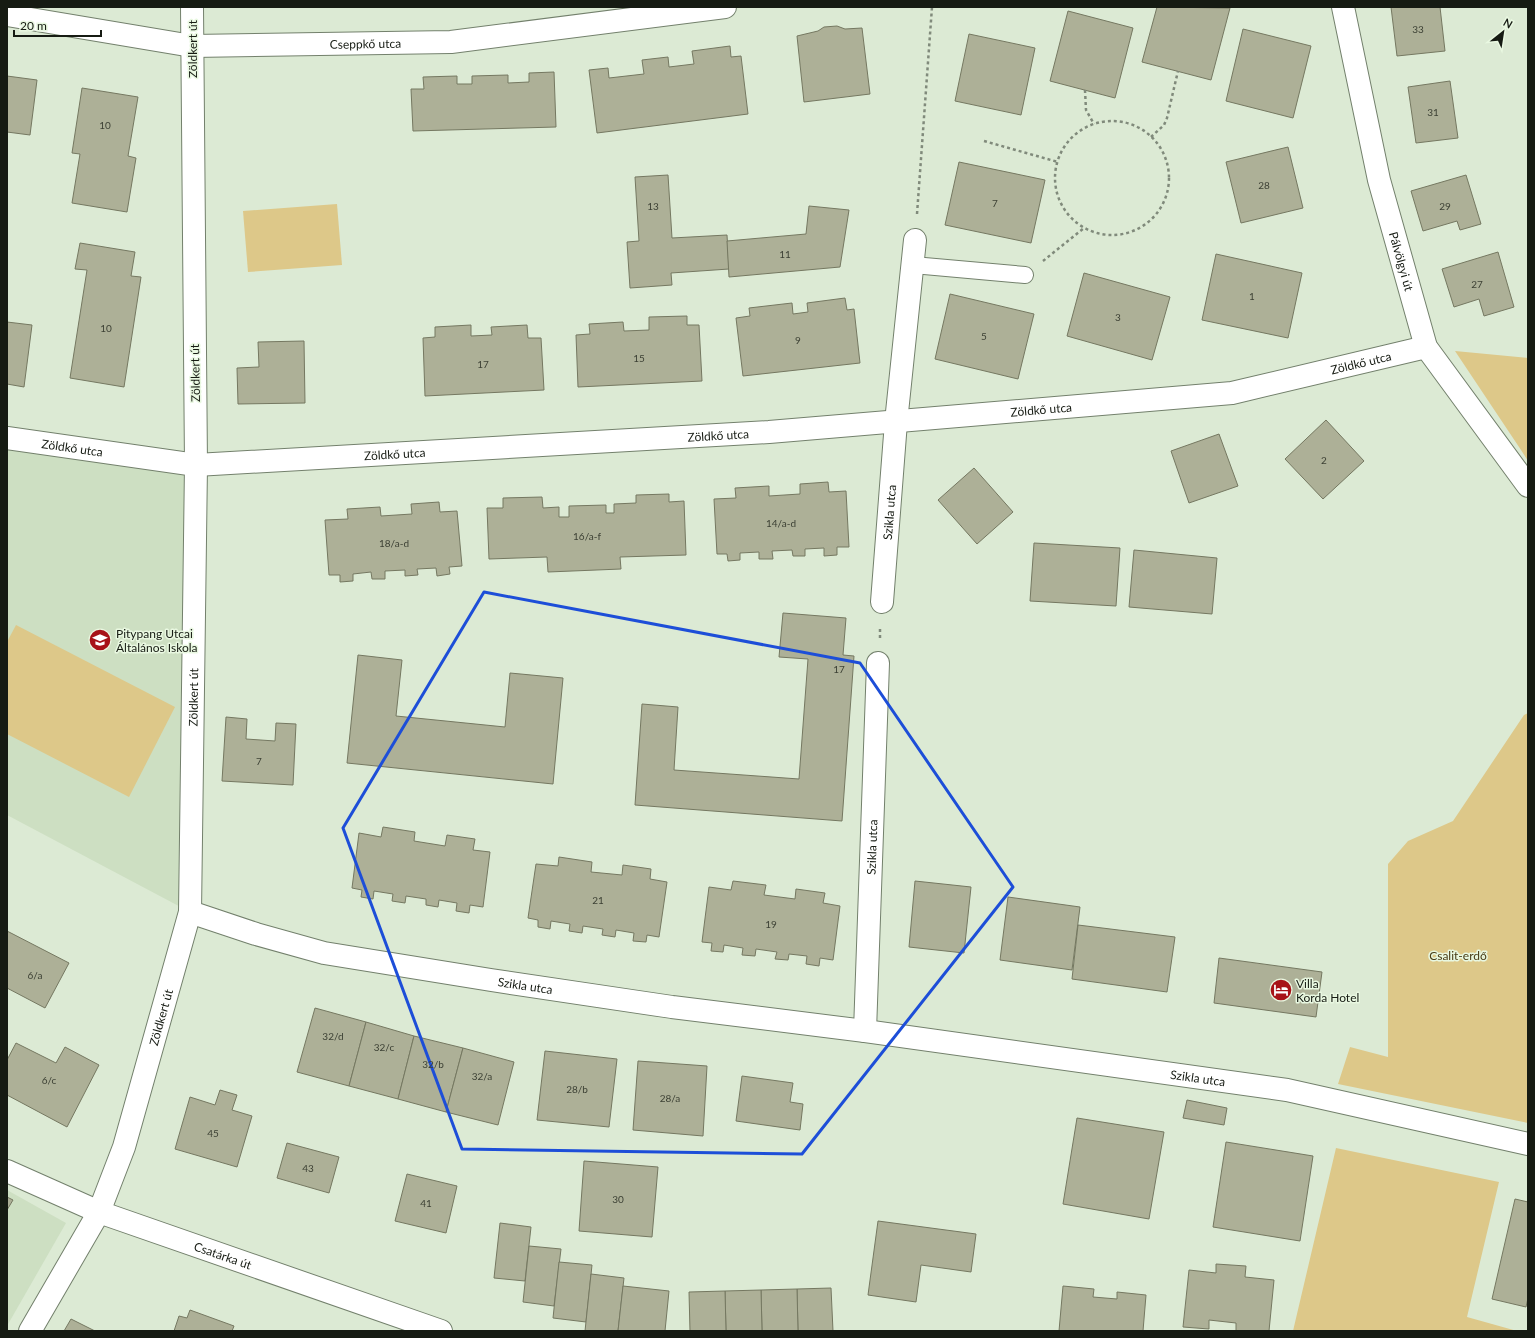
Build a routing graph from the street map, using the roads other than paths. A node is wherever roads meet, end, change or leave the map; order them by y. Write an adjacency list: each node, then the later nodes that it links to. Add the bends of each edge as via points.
1 (192, 7): 5 (street, Zöldkert út)
2 (725, 7): 5 (street, Cseppkő utca, via 451,42)
3 (1343, 7): 9 (street, Pálvölgyi út, via 1379,180)
4 (7, 15): 5 (street, Cseppkő utca)
5 (192, 46): 12 (street, Zöldkert út)
6 (915, 240): 7 (street, Szikla utca)
7 (913, 265): 8 (lane); 10 (street, Szikla utca)
8 (1025, 275)
9 (1426, 347): 10 (street, Zöldkő utca, via 1232,393); 13 (street, Pálvölgyi út)
10 (896, 422): 12 (street, Zöldkő utca, via 769,432); 14 (street, Szikla utca)
11 (7, 438): 12 (street, Zöldkő utca)
12 (196, 465): 16 (street, Zöldkert út)
13 (1528, 486)
14 (882, 602)
15 (878, 663): 17 (street, Szikla utca)
16 (190, 912): 17 (street, Szikla utca, via 324,954 664,1006); 20 (street, Zöldkert út, via 124,1146)
17 (865, 1031): 18 (street, Szikla utca, via 1287,1090)
18 (1528, 1144)
19 (7, 1171): 20 (street, Csatárka út)
20 (99, 1212): 21 (street, Zöldkert út); 22 (street, Csatárka út)
21 (30, 1331)
22 (441, 1331)

